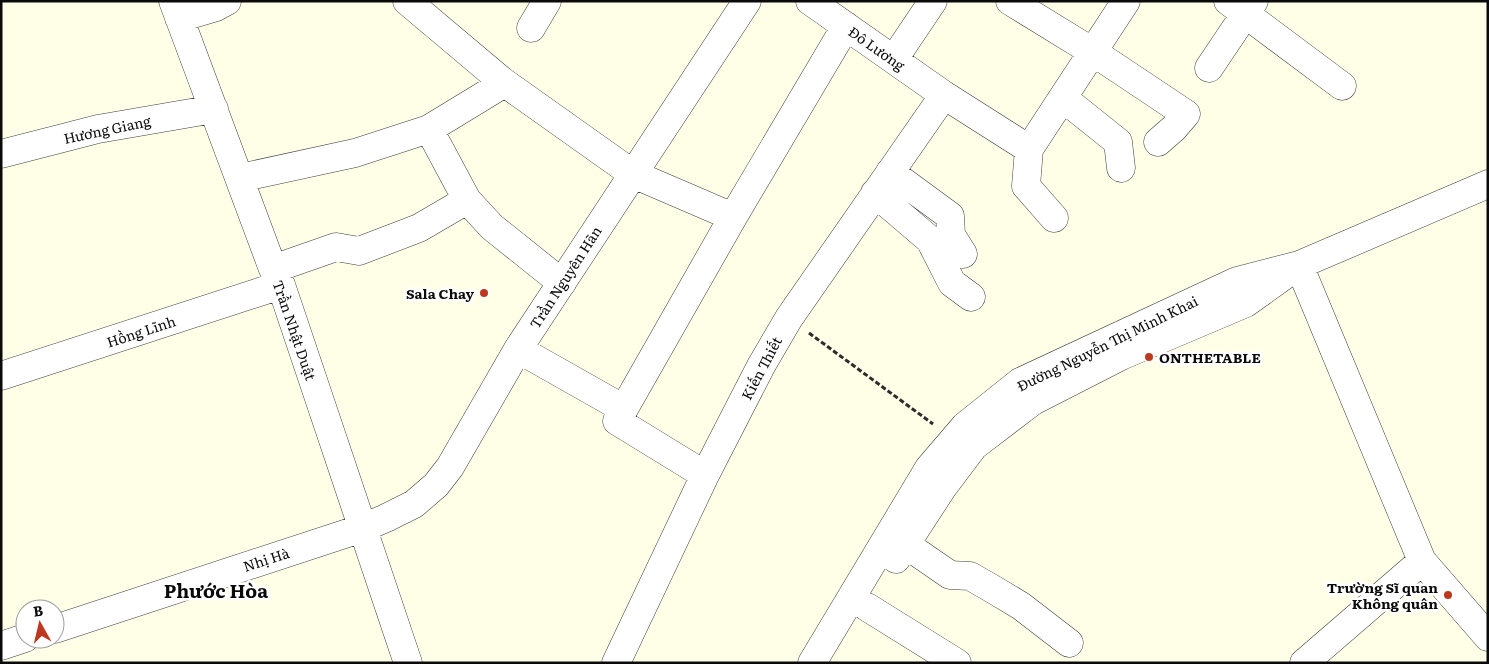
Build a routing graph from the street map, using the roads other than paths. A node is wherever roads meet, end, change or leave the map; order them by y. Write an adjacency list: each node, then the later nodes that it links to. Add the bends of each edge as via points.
1 (227, 1): 10 (street, via 216,7)
2 (407, 1): 16 (street)
3 (547, 1): 12 (street)
4 (747, 1): 26 (street, Trần Nguyên Hãn)
5 (810, 1): 11 (street, Đô Lương)
6 (933, 1): 14 (street)
7 (1010, 1): 13 (street)
8 (1126, 1): 13 (street)
9 (1242, 5): 15 (street); 17 (street)
10 (176, 10): 20 (street, Trần Nhật Duật)
11 (846, 26): 14 (street, Đô Lương); 31 (street)
12 (531, 28)
13 (1093, 52): 19 (street); 22 (street, via 1186,114)
14 (894, 60): 18 (street, Đô Lương)
15 (1209, 68)
16 (502, 81): 21 (street, via 498,87); 26 (street)
17 (1342, 86)
18 (944, 95): 23 (street, Đô Lương); 28 (street, Kiến Thiết)
19 (1063, 98): 23 (street); 25 (street, via 1118,142)
20 (214, 109): 24 (street, Hương Giang, via 98,130); 27 (street, Trần Nhật Duật)
21 (428, 129): 27 (street, via 355,153); 30 (street)
22 (1158, 142)
23 (1029, 149): 32 (street, via 1026,186)
24 (1, 154)
25 (1121, 168)
26 (633, 174): 31 (street); 36 (street, Trần Nguyên Hãn)
27 (240, 178): 35 (street, Trần Nhật Duật)
28 (883, 182): 33 (street, via 950,216 951,235); 37 (street, via 930,240 952,283); 41 (street, Kiến Thiết, via 789,318)
29 (1488, 184): 34 (street, Đường Nguyễn Thị Minh Khai)
30 (467, 200): 35 (street, Hồng Lĩnh, via 419,228 359,251 336,247); 36 (street, via 492,227)
31 (733, 217): 40 (street)
32 (1054, 218)
33 (963, 254)
34 (1299, 265): 43 (street, Đường Nguyễn Thị Minh Khai, via 1246,303 1121,356 1033,401 974,446); 44 (street); 53 (street, Đường Nguyễn Thị Minh Khai, via 1237,281 1020,382 965,426 929,468)
35 (277, 277): 39 (street, Hồng Lĩnh); 42 (street, Trần Nhật Duật)
36 (562, 282): 38 (street, Trần Nguyên Hãn)
37 (971, 297)
38 (518, 349): 40 (street); 42 (street, Trần Nguyên Hãn, via 450,467 436,485 414,504)
39 (1, 376)
40 (624, 409): 41 (street, via 617,421)
41 (705, 475): 52 (street, Kiến Thiết)
42 (363, 528): 46 (street, Nhị Hà); 51 (street, Trần Nhật Duật)
43 (905, 544): 45 (street, Đường Nguyễn Thị Minh Khai); 49 (street, via 950,575 970,576 991,588)
44 (1422, 561): 47 (street); 56 (street)
45 (867, 607): 54 (street, Đường Nguyễn Thị Minh Khai); 55 (street)
46 (65, 626)
47 (1488, 637)
48 (15, 641): 50 (street)
49 (1068, 643)
50 (1, 646)
51 (408, 663)
52 (616, 663)
53 (812, 663)
54 (834, 663)
55 (957, 663)
56 (1304, 663)

